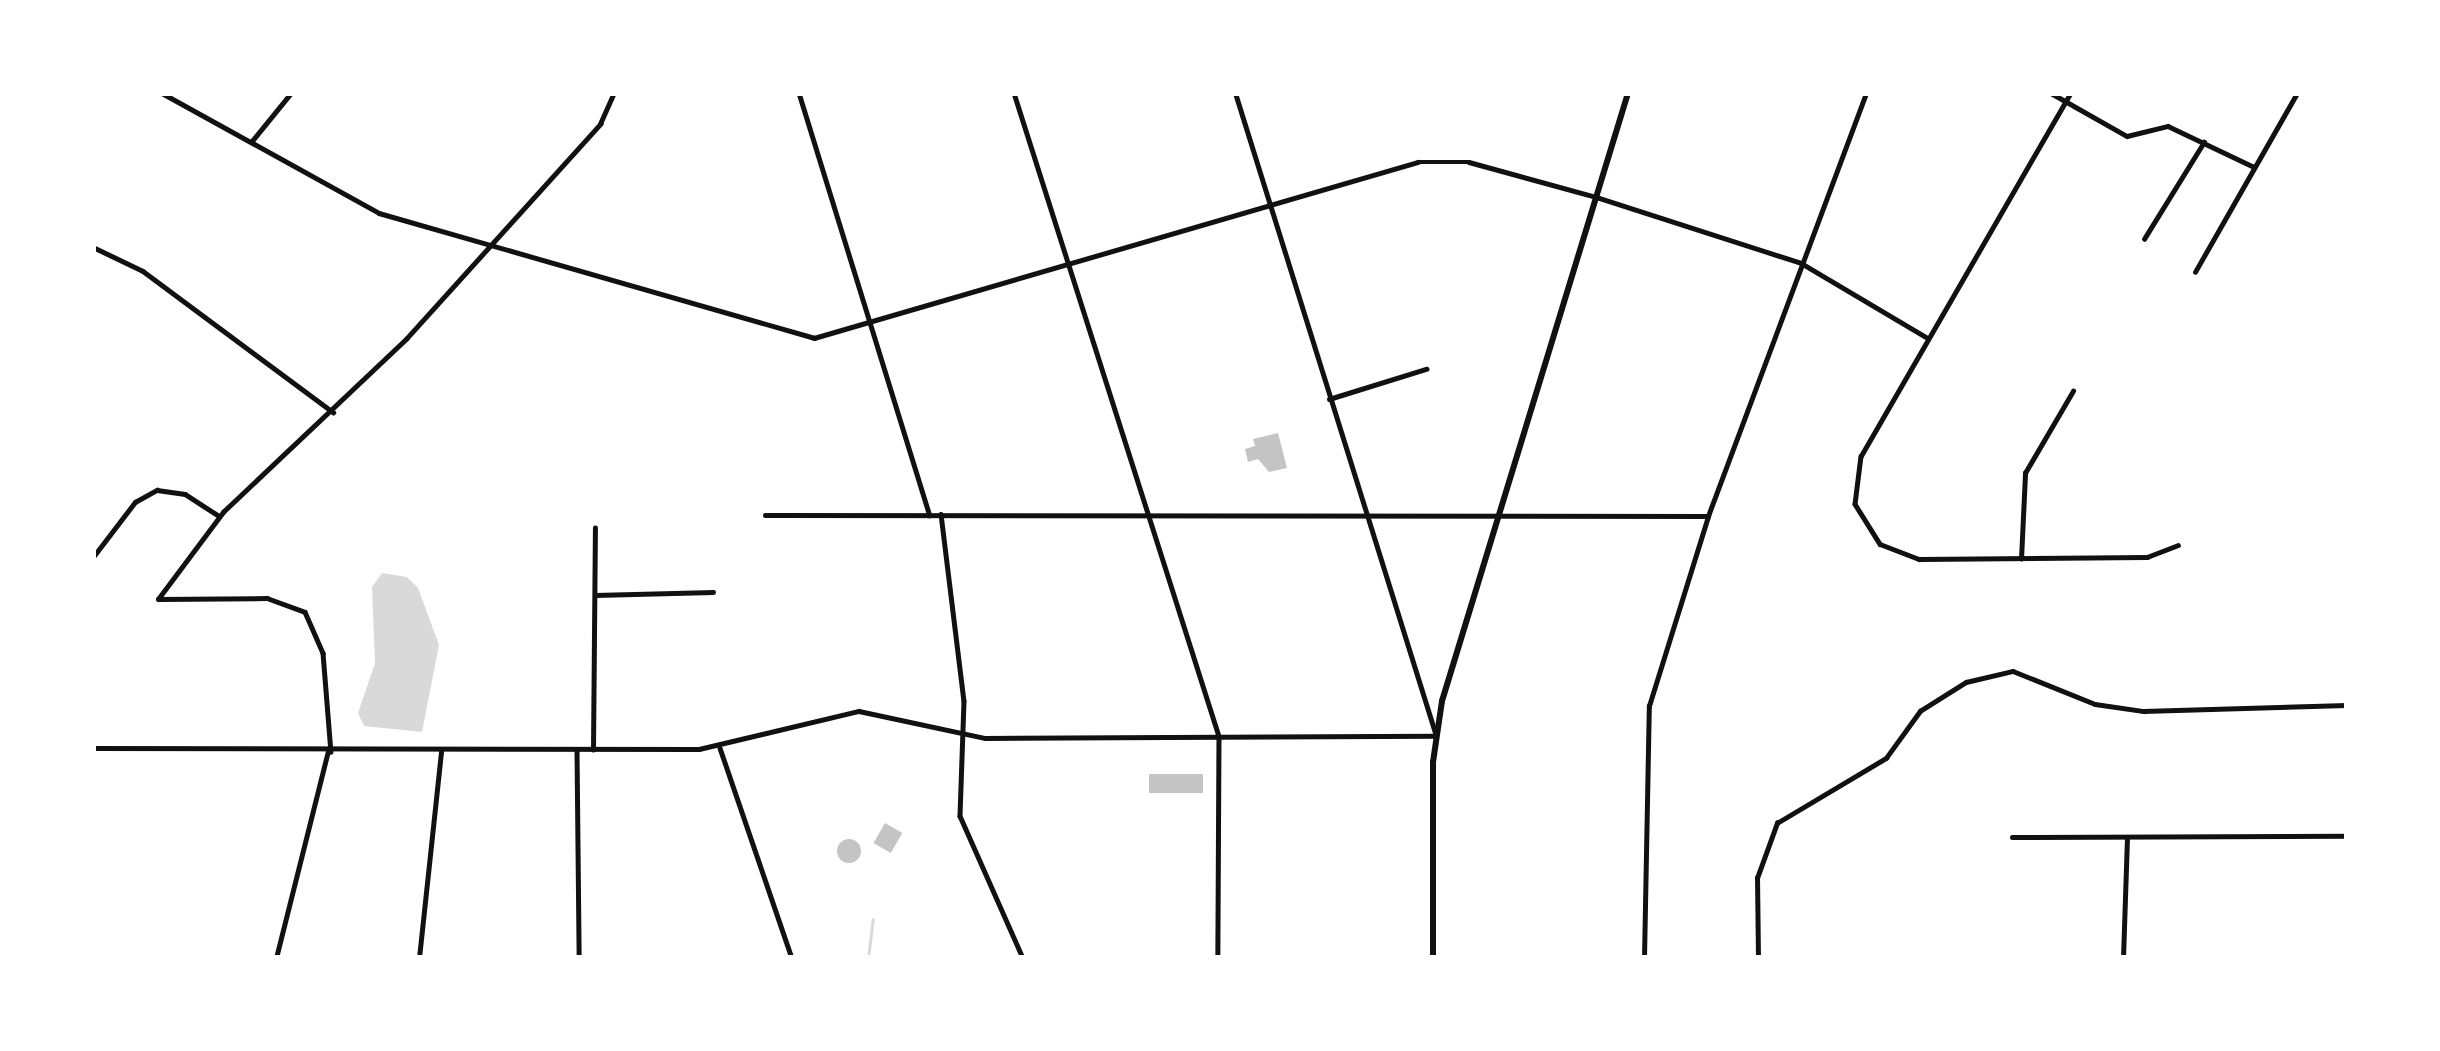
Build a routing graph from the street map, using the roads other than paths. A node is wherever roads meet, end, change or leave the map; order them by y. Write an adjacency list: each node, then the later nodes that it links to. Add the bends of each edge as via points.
1 (161, 93): 12 (street)
2 (291, 93): 12 (street)
3 (614, 93): 18 (street, via 600,124)
4 (1014, 93): 21 (street)
5 (1235, 93): 16 (street)
6 (1628, 93): 15 (main road)
7 (1866, 93): 20 (street)
8 (2051, 93): 11 (street)
9 (2296, 93): 14 (street)
10 (802, 94): 23 (street)
11 (2069, 96): 13 (street, via 2127,136 2168,125); 24 (street)
12 (252, 141): 18 (street, via 354,202)
13 (2204, 141): 14 (street); 17 (street)
14 (2254, 167): 22 (street)
15 (1597, 197): 16 (street, via 1442,159); 20 (street); 30 (main road)
16 (1269, 206): 21 (street); 27 (street)
17 (2144, 239)
18 (489, 246): 23 (street, via 792,335 826,338); 28 (street)
19 (93, 247): 28 (street, via 143,272)
20 (1802, 263): 24 (street); 36 (street)
21 (1067, 266): 23 (street); 33 (street)
22 (2195, 272)
23 (870, 326): 31 (street)
24 (1928, 338): 40 (street, via 1868,442 1854,494 1880,544 1918,559)
25 (1426, 369): 27 (street)
26 (2073, 391): 40 (street, via 2025,472)
27 (1329, 399): 29 (street)
28 (333, 412): 35 (street)
29 (1365, 513): 30 (street); 33 (street); 46 (street)
30 (1500, 513): 36 (street); 46 (main road)
31 (930, 514): 32 (street); 34 (street)
32 (940, 514): 33 (street); 44 (street, via 964,701)
33 (1148, 514): 45 (street)
34 (765, 515)
35 (219, 516): 39 (street, via 185,494 157,490 135,502); 51 (street, via 158,599 267,598 305,612 322,653)
36 (1708, 516): 63 (street, via 1649,706)
37 (595, 528): 42 (street)
38 (2178, 545): 40 (street, via 2155,556)
39 (93, 557)
40 (2021, 559)
41 (713, 592): 42 (street)
42 (595, 595): 50 (street)
43 (2347, 705): 64 (street, via 2143,711 2070,696 2013,671 1960,684 1920,711 1886,758 1787,812 1767,835 1757,878)
44 (961, 734): 45 (street); 47 (street, via 888,713 844,711); 60 (street, via 960,816)
45 (1219, 736): 46 (street); 61 (street)
46 (1436, 736): 62 (main road)
47 (720, 747): 50 (street); 59 (street)
48 (93, 748): 51 (street)
49 (577, 751): 50 (street); 52 (street); 58 (street)
50 (593, 751)
51 (329, 752): 52 (street); 56 (street)
52 (441, 752): 57 (street)
53 (2128, 836): 54 (street); 55 (street); 65 (street)
54 (2347, 836)
55 (2012, 837)
56 (277, 958)
57 (419, 958)
58 (579, 958)
59 (793, 958)
60 (1023, 958)
61 (1218, 958)
62 (1432, 958)
63 (1644, 958)
64 (1759, 958)
65 (2123, 958)

